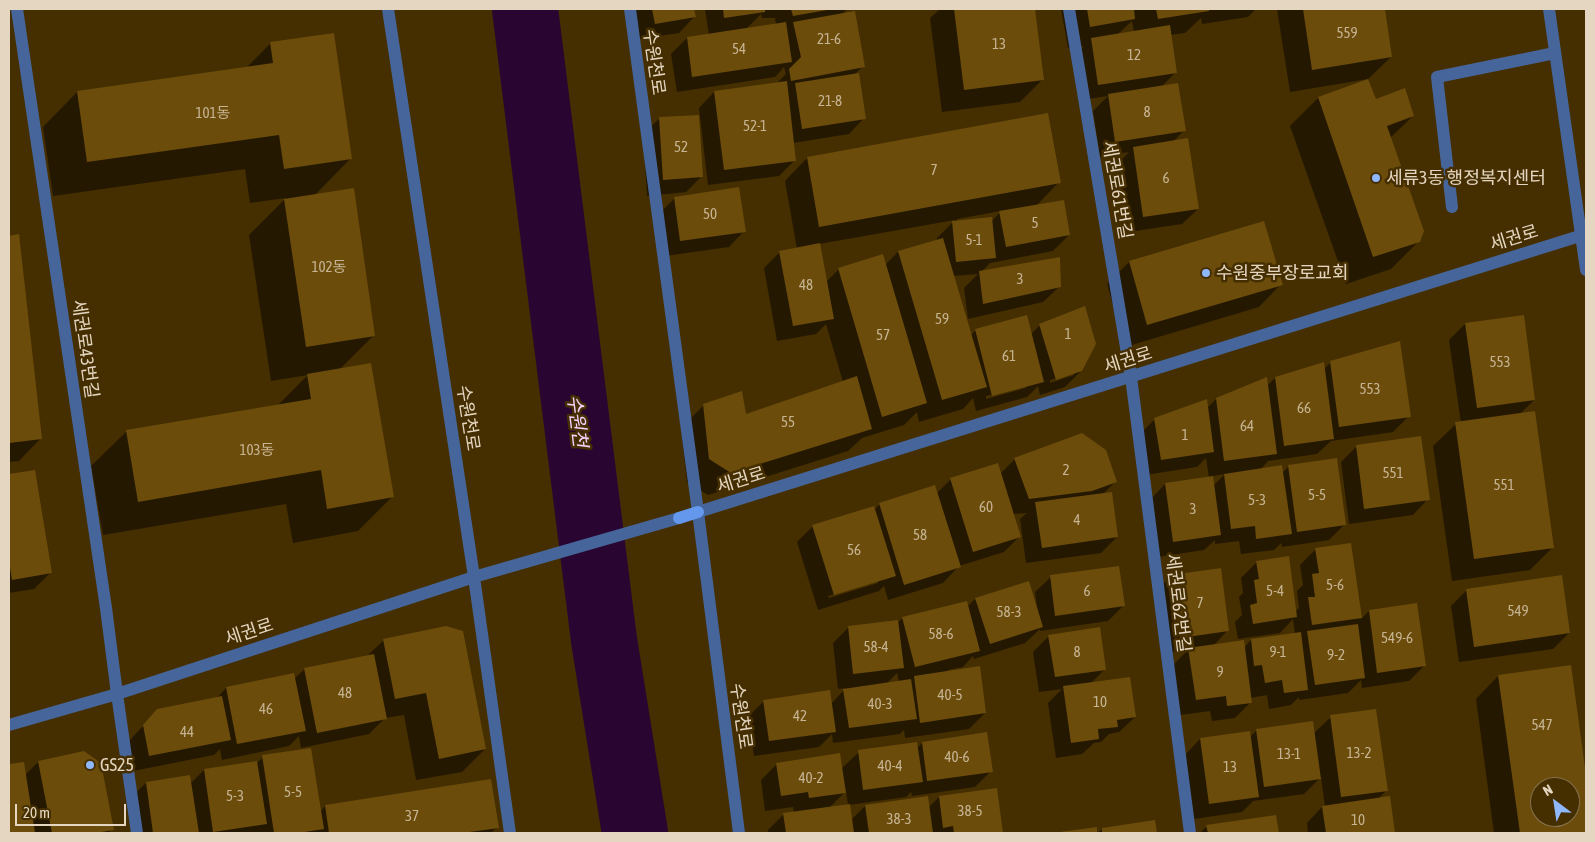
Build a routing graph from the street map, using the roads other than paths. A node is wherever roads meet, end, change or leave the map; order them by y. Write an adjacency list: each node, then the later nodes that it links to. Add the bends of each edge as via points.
1 (17, 9): 14 (street, 세권로43번길)
2 (388, 9): 13 (street, 수원천로)
3 (630, 9): 11 (street, 수원천로)
4 (1069, 9): 10 (street, 세권로61번길)
5 (1549, 9): 6 (street)
6 (1555, 53): 7 (street, via 1437,78); 8 (street)
7 (1452, 207)
8 (1584, 235): 9 (street); 10 (street, 세권로)
9 (1586, 270)
10 (1131, 377): 11 (street, 세권로); 19 (street, 세권로62번길)
11 (698, 512): 12 (main road, 세권로); 18 (street, 수원천로)
12 (679, 518): 13 (street, 세권로)
13 (474, 577): 14 (street, 세권로); 17 (street, 수원천로)
14 (117, 694): 15 (street, 세권로); 16 (street, 세권로43번길)
15 (9, 725)
16 (137, 833)
17 (510, 833)
18 (739, 833)
19 (1190, 833)

